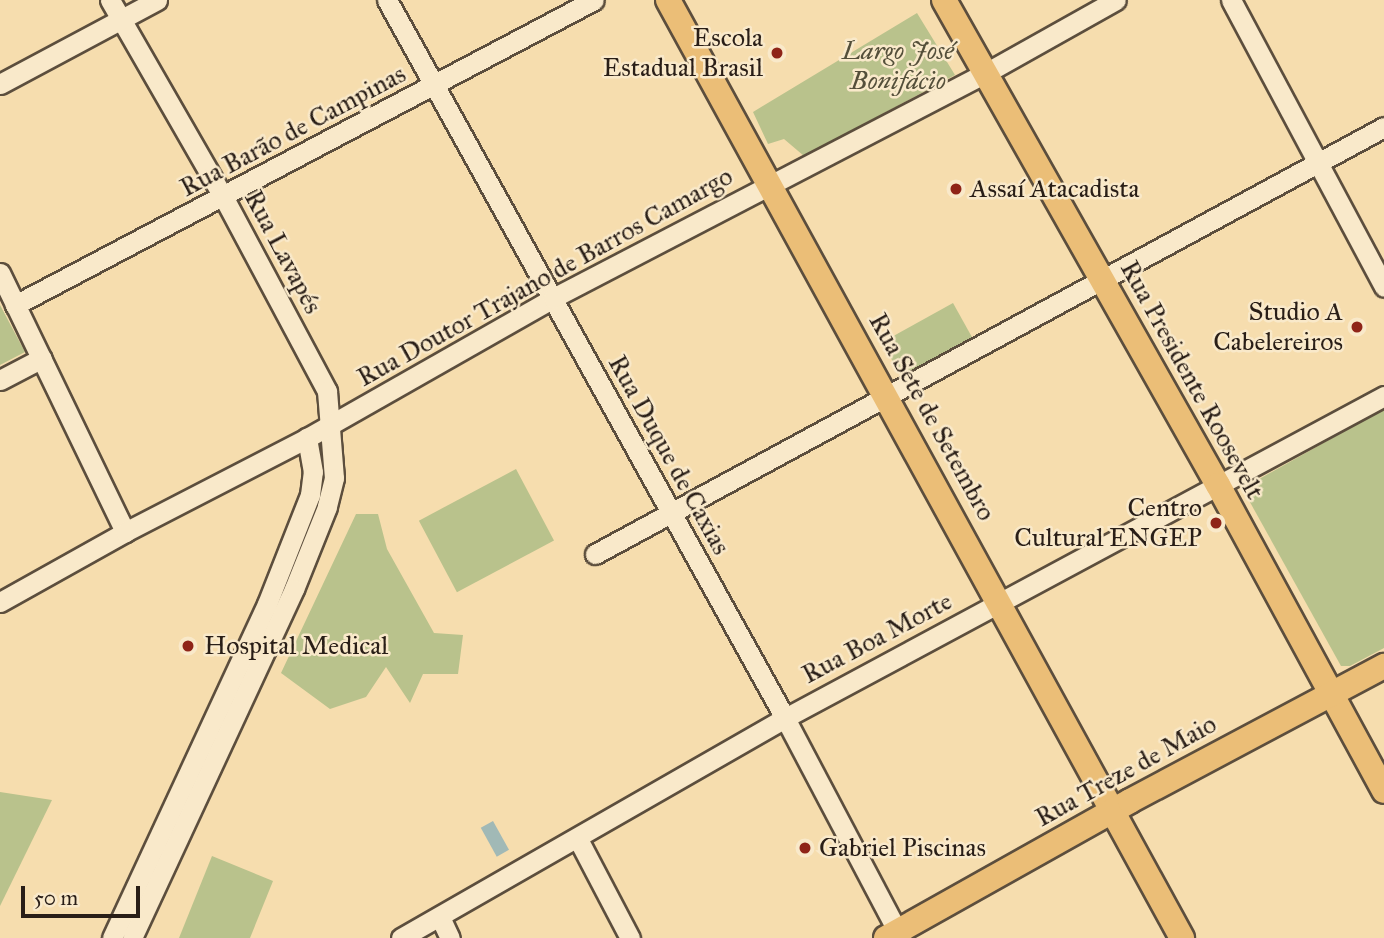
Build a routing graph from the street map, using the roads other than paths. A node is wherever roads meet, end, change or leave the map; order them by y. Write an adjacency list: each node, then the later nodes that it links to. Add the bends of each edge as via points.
1 (110, 0): 9 (street, Rua Lavapés)
2 (157, 0): 9 (street)
3 (387, 0): 12 (street, Rua Duque de Caxias)
4 (594, 0): 12 (street, Rua Barão de Campinas)
5 (667, 0): 15 (main road, Rua Sete de Setembro)
6 (944, 0): 10 (main road, Rua Presidente Roosevelt)
7 (1116, 0): 10 (street, Rua Doutor Trajano de Barros Camargo)
8 (1231, 0): 14 (street)
9 (121, 19): 11 (street); 16 (street, Rua Lavapés)
10 (984, 74): 15 (street, Rua Doutor Trajano de Barros Camargo); 18 (main road, Rua Presidente Roosevelt)
11 (0, 84)
12 (434, 85): 16 (street, Rua Barão de Campinas); 20 (street, Rua Duque de Caxias)
13 (1384, 127): 14 (street)
14 (1317, 164): 18 (street); 19 (street)
15 (771, 184): 20 (street, Rua Doutor Trajano de Barros Camargo); 25 (main road, Rua Sete de Setembro)
16 (224, 198): 21 (street, Rua Barão de Campinas); 26 (street, Rua Lavapés, via 327,391)
17 (0, 273): 21 (street)
18 (1102, 280): 25 (street); 28 (main road, Rua Presidente Roosevelt)
19 (1384, 287)
20 (553, 298): 26 (street, Rua Doutor Trajano de Barros Camargo); 29 (street, Rua Duque de Caxias)
21 (15, 305): 22 (street)
22 (42, 358): 23 (street); 30 (street)
23 (0, 380)
24 (1384, 396): 28 (street, Rua Boa Morte)
25 (886, 397): 29 (street); 33 (main road, Rua Sete de Setembro)
26 (327, 426): 27 (street, Rua Doutor Trajano de Barros Camargo); 43 (street, Rua Lavapés, via 334,478 327,507 294,589)
27 (307, 438): 30 (street, Rua Doutor Trajano de Barros Camargo); 42 (street, via 313,472 310,495 267,604)
28 (1218, 485): 33 (street, Rua Boa Morte); 35 (main road, Rua Presidente Roosevelt)
29 (670, 514): 31 (street); 36 (street, Rua Duque de Caxias)
30 (125, 532): 32 (street, Rua Doutor Trajano de Barros Camargo)
31 (596, 554)
32 (0, 602)
33 (999, 602): 36 (street, Rua Boa Morte); 38 (main road, Rua Sete de Setembro)
34 (1384, 666): 35 (main road, Rua Treze de Maio)
35 (1330, 694): 37 (main road, Rua Presidente Roosevelt); 38 (main road, Rua Treze de Maio)
36 (785, 718): 39 (street, Rua Boa Morte); 41 (street, Rua Duque de Caxias)
37 (1384, 791)
38 (1110, 812): 41 (main road, Rua Treze de Maio); 47 (main road, Rua Sete de Setembro)
39 (578, 839): 40 (street, Rua Boa Morte); 46 (street)
40 (440, 916): 44 (street, Rua Boa Morte); 45 (street)
41 (895, 936)
42 (112, 938)
43 (132, 938)
44 (401, 938)
45 (450, 938)
46 (630, 938)
47 (1182, 938)

